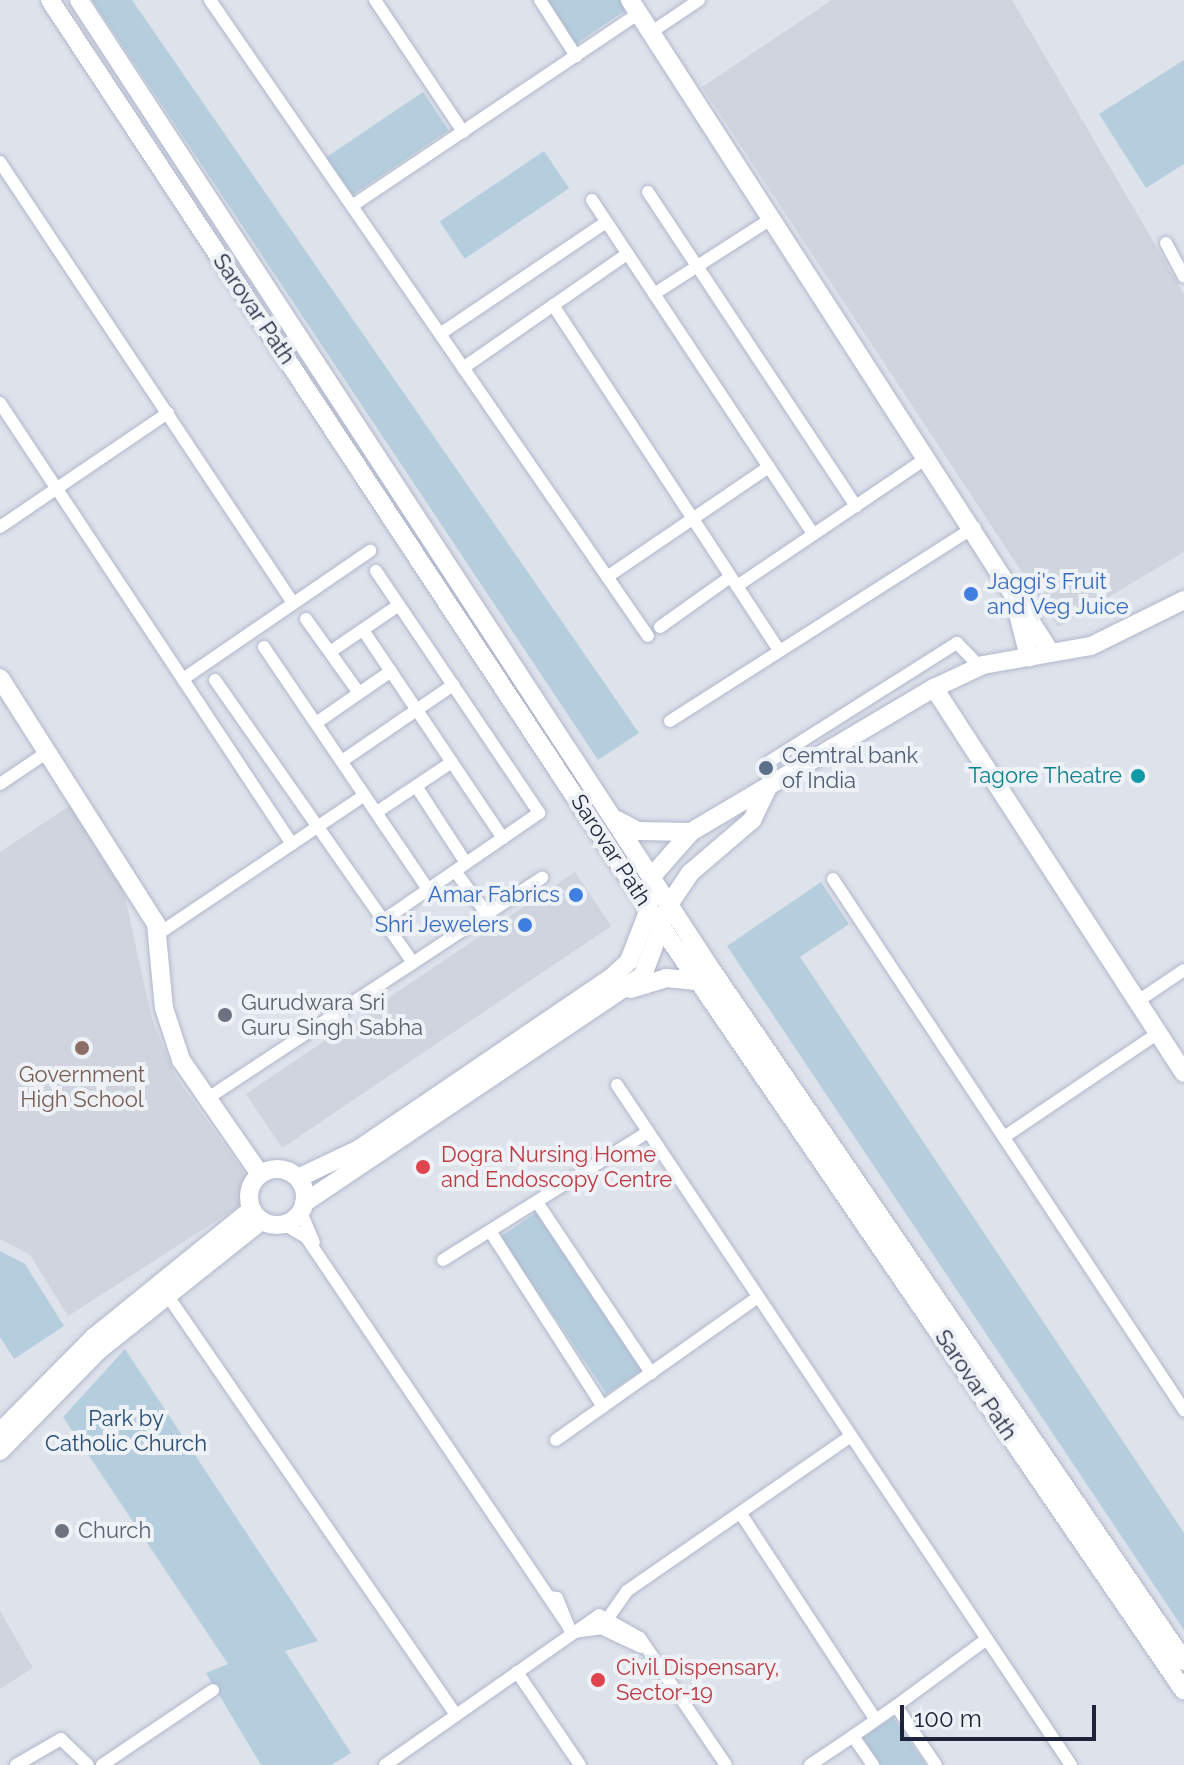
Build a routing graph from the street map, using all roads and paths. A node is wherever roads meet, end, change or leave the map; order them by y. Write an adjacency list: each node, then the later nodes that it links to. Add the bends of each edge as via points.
1 (50, 0): 82 (main road, Sarovar Path)
2 (79, 0): 71 (main road, Sarovar Path)
3 (210, 0): 14 (street)
4 (375, 0): 10 (street)
5 (540, 0): 9 (street)
6 (699, 0): 8 (street)
7 (634, 7): 8 (main road); 9 (street)
8 (650, 33): 15 (main road)
9 (576, 56): 10 (street)
10 (463, 132): 14 (street)
11 (0, 162): 26 (street)
12 (648, 192): 19 (street)
13 (592, 200): 16 (street)
14 (352, 206): 23 (street)
15 (771, 219): 19 (street); 27 (main road)
16 (606, 222): 18 (street); 23 (street)
17 (1166, 243): 20 (street)
18 (627, 254): 21 (street); 22 (street)
19 (698, 267): 21 (street); 30 (street)
20 (1184, 277)
21 (654, 294): 28 (street)
22 (553, 305): 24 (street); 31 (street)
23 (440, 334): 24 (street)
24 (463, 368): 37 (street)
25 (0, 403): 29 (street)
26 (168, 413): 29 (street); 41 (street)
27 (928, 457): 30 (street); 33 (main road)
28 (769, 467): 31 (street); 34 (street)
29 (57, 489): 32 (street); 55 (street)
30 (856, 506): 34 (street)
31 (693, 519): 37 (street); 38 (street)
32 (0, 527)
33 (974, 527): 39 (main road); 48 (street)
34 (813, 534): 38 (street)
35 (370, 551): 41 (street)
36 (376, 571): 42 (street)
37 (607, 577): 46 (street)
38 (733, 581): 44 (street); 48 (street)
39 (1011, 584): 50 (main road); 51 (main road)
40 (1184, 600): 50 (main road, via 1091,646)
41 (293, 603): 55 (street)
42 (399, 605): 45 (street); 57 (street)
43 (306, 619): 49 (street)
44 (660, 627)
45 (363, 630): 49 (street); 53 (street)
46 (648, 636)
47 (264, 647): 62 (street)
48 (779, 651): 61 (street)
49 (330, 652): 59 (street)
50 (1051, 653): 51 (main road)
51 (1029, 657): 52 (main road)
52 (980, 667): 58 (main road); 68 (street, via 957,643 767,763)
53 (391, 671): 59 (street); 60 (street)
54 (0, 678): 63 (main road)
55 (183, 679): 75 (street)
56 (215, 680): 72 (street)
57 (453, 685): 60 (street); 74 (street, via 539,813)
58 (934, 688): 68 (main road); 91 (main road)
59 (359, 693): 62 (street)
60 (417, 710): 64 (street); 65 (street)
61 (670, 721)
62 (316, 723): 64 (street)
63 (49, 751): 66 (street); 86 (main road, via 121,859)
64 (342, 761): 69 (street)
65 (452, 762): 67 (street); 74 (street)
66 (0, 784)
67 (416, 786): 70 (street); 76 (street)
68 (769, 786): 73 (main road); 81 (main road, via 752,820 690,873)
69 (365, 795): 70 (street); 72 (street)
70 (377, 812): 80 (street)
71 (614, 819): 73 (main road, via 638,831); 77 (main road, Sarovar Path)
72 (317, 829): 75 (street); 84 (street)
73 (691, 832): 77 (main road)
74 (503, 838): 76 (street)
75 (292, 844): 86 (street)
76 (461, 867): 80 (street); 83 (street)
77 (653, 875): 81 (main road, Sarovar Path); 82 (main road)
78 (542, 878): 83 (street)
79 (833, 879): 98 (street)
80 (428, 889): 84 (street)
81 (670, 903): 85 (main road); 122 (main road, Sarovar Path)
82 (649, 909): 85 (main road, Sarovar Path); 92 (main road, via 629,961)
83 (487, 914): 87 (street)
84 (381, 922): 87 (street)
85 (664, 929): 89 (main road, Sarovar Path); 90 (main road, via 643,975)
86 (158, 934): 96 (main road, via 164,1008)
87 (413, 963): 96 (street)
88 (1184, 970): 91 (street)
89 (703, 982): 90 (main road, via 666,978); 125 (main road, Sarovar Path)
90 (621, 993): 92 (main road)
91 (1138, 1001): 93 (main road)
92 (568, 1016): 99 (main road)
93 (1158, 1033): 94 (main road); 98 (street)
94 (1184, 1073)
95 (617, 1085): 97 (street)
96 (205, 1100): 100 (main road)
97 (648, 1132): 102 (street); 110 (street)
98 (1004, 1137): 113 (street)
99 (364, 1156): 101 (main road); 103 (main road)
100 (260, 1174): 101 (main road, via 282,1168); 104 (main road, via 249,1190)
101 (298, 1178): 103 (main road)
102 (537, 1202): 106 (street); 111 (street)
103 (302, 1207): 105 (main road); 107 (street)
104 (256, 1215): 105 (main road); 109 (main road)
105 (284, 1224): 107 (street)
106 (490, 1231): 108 (street); 112 (street)
107 (320, 1256): 120 (street, via 549,1597 557,1598)
108 (443, 1260)
109 (163, 1290): 114 (main road, via 94,1337); 117 (main road); 127 (street)
110 (758, 1297): 111 (street); 115 (street)
111 (651, 1373): 112 (street)
112 (603, 1407): 116 (street)
113 (1184, 1410)
114 (0, 1432)
115 (851, 1436): 118 (street); 121 (street)
116 (556, 1440)
117 (0, 1451)
118 (741, 1514): 119 (street, via 627,1591); 128 (street)
119 (604, 1622): 120 (street, via 578,1624); 135 (street, via 640,1638 641,1647)
120 (572, 1631): 123 (street)
121 (987, 1639): 126 (street); 139 (street)
122 (1184, 1661)
123 (517, 1672): 127 (street); 134 (street)
124 (213, 1690): 132 (street)
125 (1184, 1691)
126 (896, 1706): 128 (street); 138 (street)
127 (456, 1715): 133 (street)
128 (876, 1720): 129 (street)
129 (853, 1736): 136 (street); 137 (street)
130 (16, 1765): 131 (street, via 61,1739)
131 (88, 1765)
132 (102, 1765)
133 (385, 1765)
134 (580, 1765)
135 (726, 1765)
136 (810, 1765)
137 (873, 1765)
138 (936, 1765)
139 (1071, 1765)

